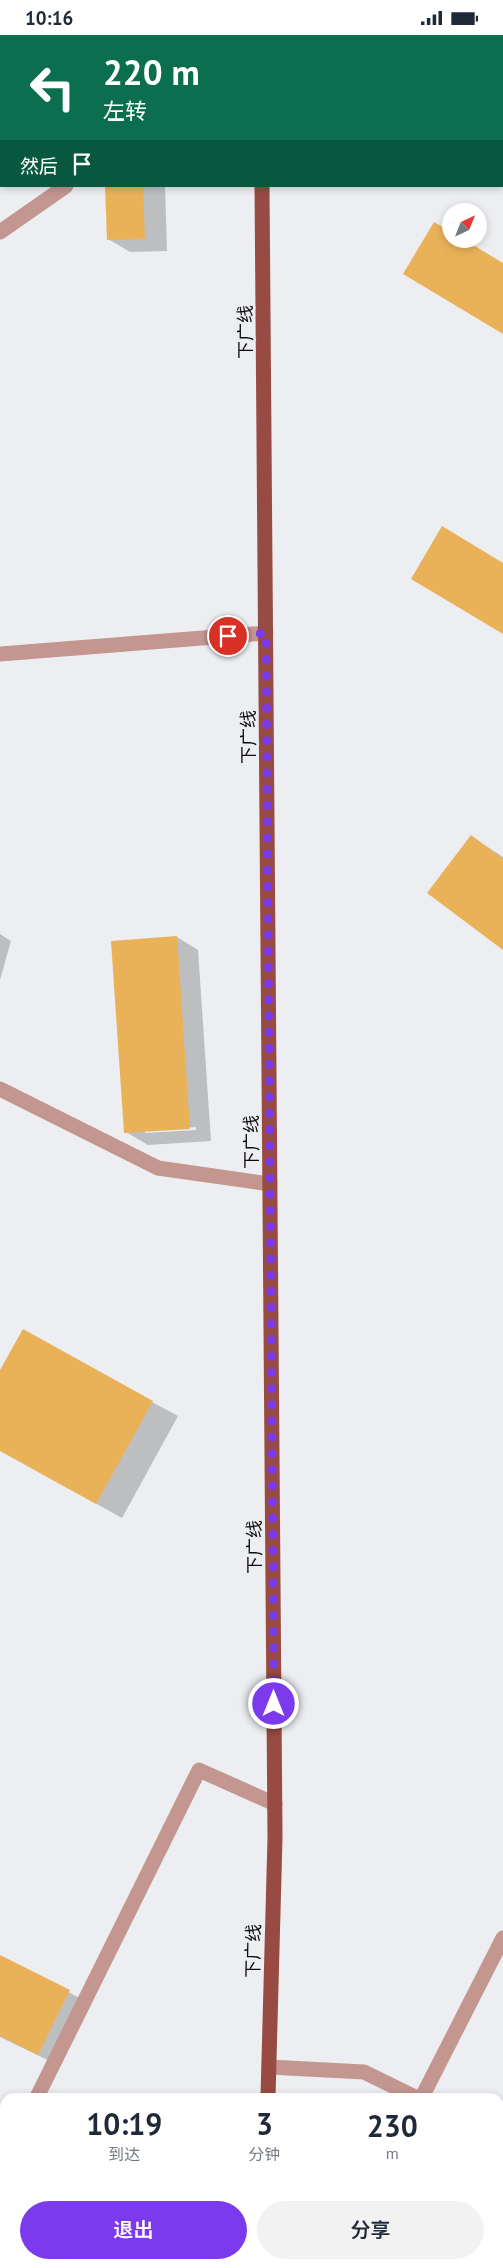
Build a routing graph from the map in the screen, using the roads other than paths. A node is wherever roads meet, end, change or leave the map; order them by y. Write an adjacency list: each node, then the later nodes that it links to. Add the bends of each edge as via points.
1 (65, 187): 3 (street)
2 (262, 187): 4 (main road, 下广线)
3 (0, 232)
4 (266, 633): 5 (street); 7 (main road, 下广线)
5 (0, 654)
6 (0, 1089): 7 (street, via 158,1169)
7 (270, 1185): 8 (main road, 下广线)
8 (275, 1804): 10 (main road, 下广线); 11 (street, via 199,1770)
9 (503, 1938): 14 (street)
10 (269, 2067): 12 (main road, 下广线); 13 (street, via 364,2072)
11 (39, 2093)
12 (268, 2093)
13 (407, 2093)
14 (424, 2093)

